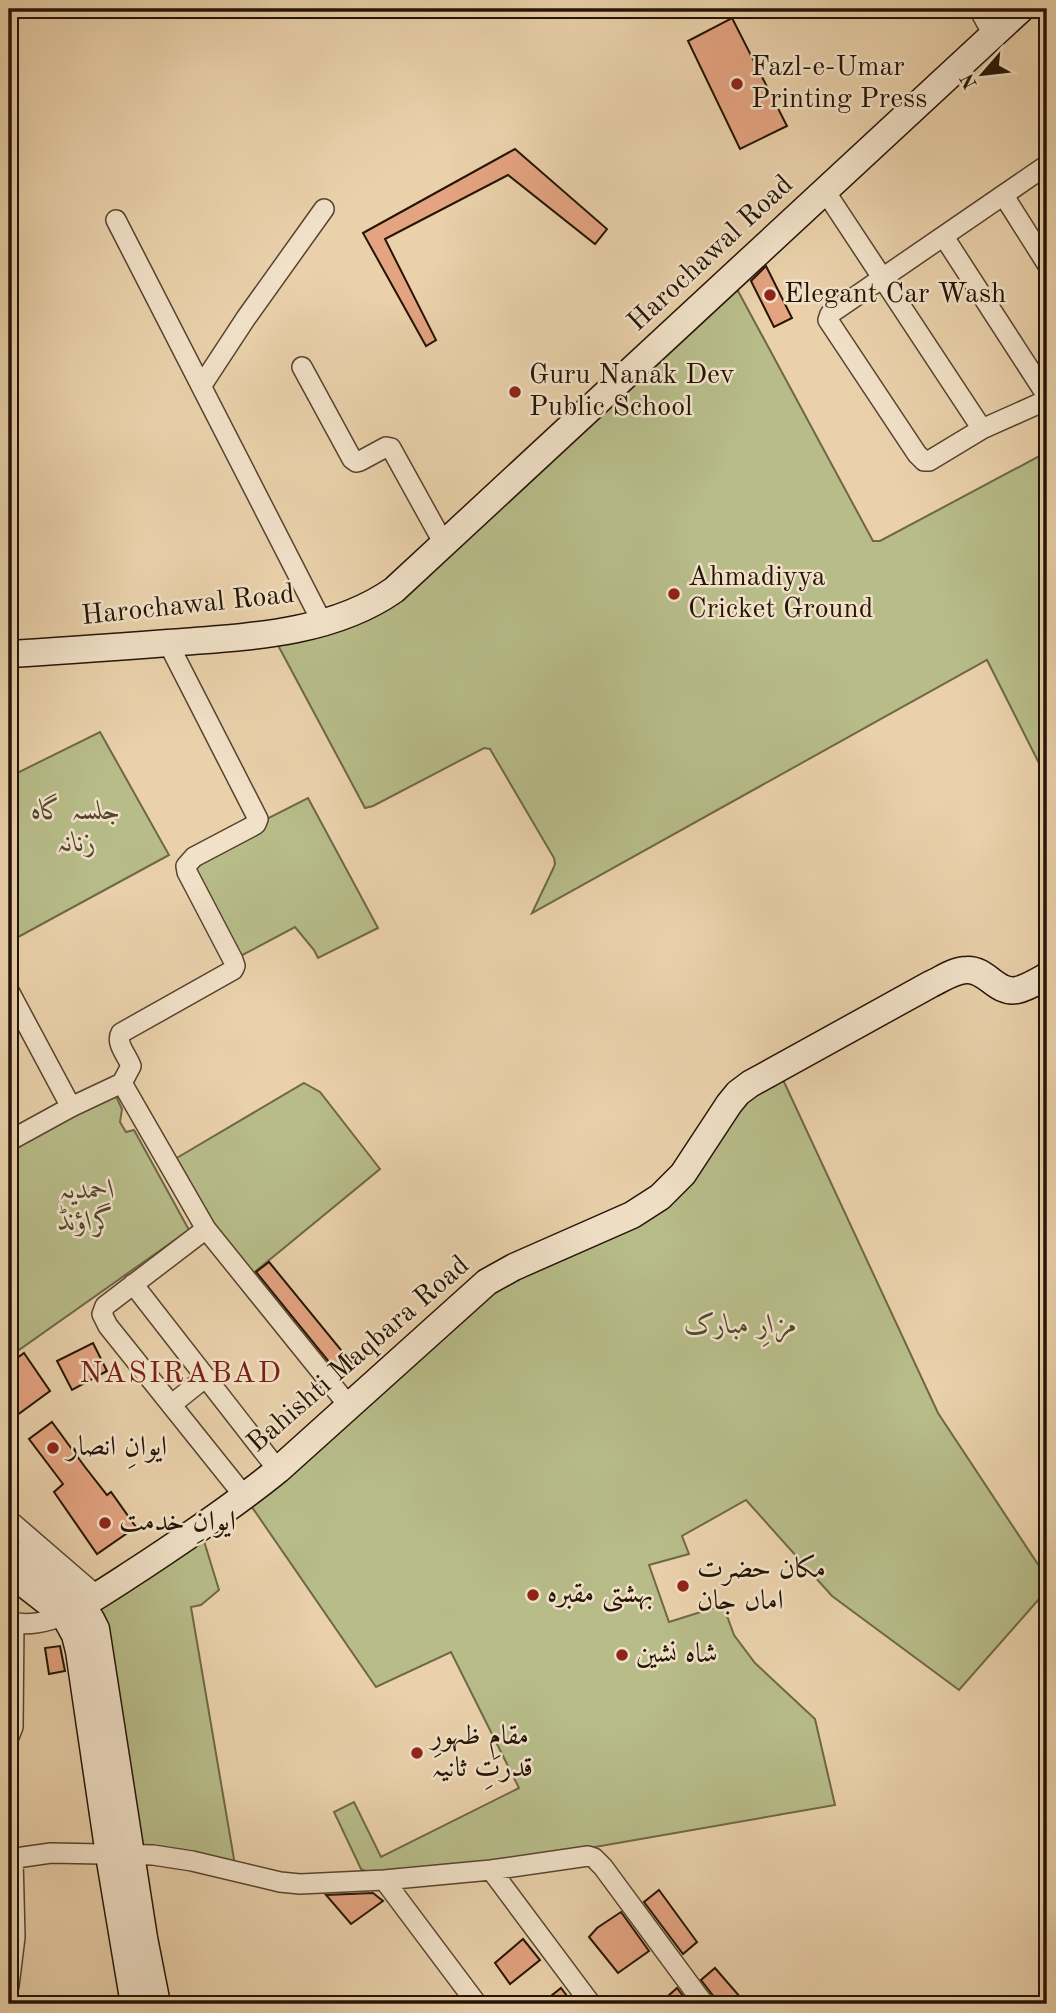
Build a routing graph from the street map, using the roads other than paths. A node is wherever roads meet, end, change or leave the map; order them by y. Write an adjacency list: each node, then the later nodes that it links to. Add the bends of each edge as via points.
1 (979, 9): 3 (street)
2 (1021, 9): 3 (street, Harochawal Road)
3 (993, 35): 5 (street, Harochawal Road)
4 (1047, 165): 6 (street)
5 (825, 191): 11 (street); 16 (street, Harochawal Road)
6 (1004, 196): 9 (street); 10 (street)
7 (324, 209): 13 (street)
8 (116, 220): 13 (street)
9 (944, 237): 11 (street); 14 (street)
10 (1047, 264)
11 (883, 279): 15 (street); 15 (street, via 830,314 830,324 920,458 929,461)
12 (302, 367): 16 (street, via 352,459 360,461 391,448)
13 (202, 385): 17 (street)
14 (1047, 398): 15 (street)
15 (982, 429)
16 (444, 544): 17 (street, Harochawal Road, via 384,598)
17 (322, 622): 18 (street, Harochawal Road, via 272,634)
18 (169, 643): 19 (street, Harochawal Road); 22 (street, via 258,819 186,866 233,960 233,970 121,1033 119,1042 131,1066)
19 (9, 654)
20 (1047, 976): 29 (street, Bahishti Maqbara Road, via 1012,991 979,971 959,971 750,1084 729,1104 683,1174 660,1197 486,1282)
21 (9, 991): 23 (street)
22 (122, 1083): 23 (street); 25 (street)
23 (71, 1107): 24 (street)
24 (9, 1140)
25 (206, 1229): 26 (street); 29 (street)
26 (133, 1284): 27 (street); 28 (street, via 105,1306 102,1314)
27 (206, 1377): 28 (street); 30 (street)
28 (171, 1405): 31 (street)
29 (349, 1406): 30 (street, Bahishti Maqbara Road)
30 (278, 1469): 31 (street, Bahishti Maqbara Road)
31 (245, 1497): 35 (street, Bahishti Maqbara Road)
32 (9, 1520): 35 (street)
33 (9, 1550): 35 (street)
34 (9, 1573): 35 (street)
35 (74, 1609): 36 (street); 38 (street, via 93,1621 99,1640)
36 (15, 1623): 37 (street)
37 (9, 1737)
38 (121, 1855): 39 (street, via 51,1853); 41 (street, via 191,1861 290,1884); 43 (street); 44 (street)
39 (11, 1858): 42 (street, via 15,1937)
40 (491, 1870): 41 (street); 46 (street); 47 (street, via 594,1858)
41 (384, 1880): 45 (street)
42 (9, 1986)
43 (134, 2004)
44 (157, 2004)
45 (477, 2004)
46 (591, 2004)
47 (704, 2004)

